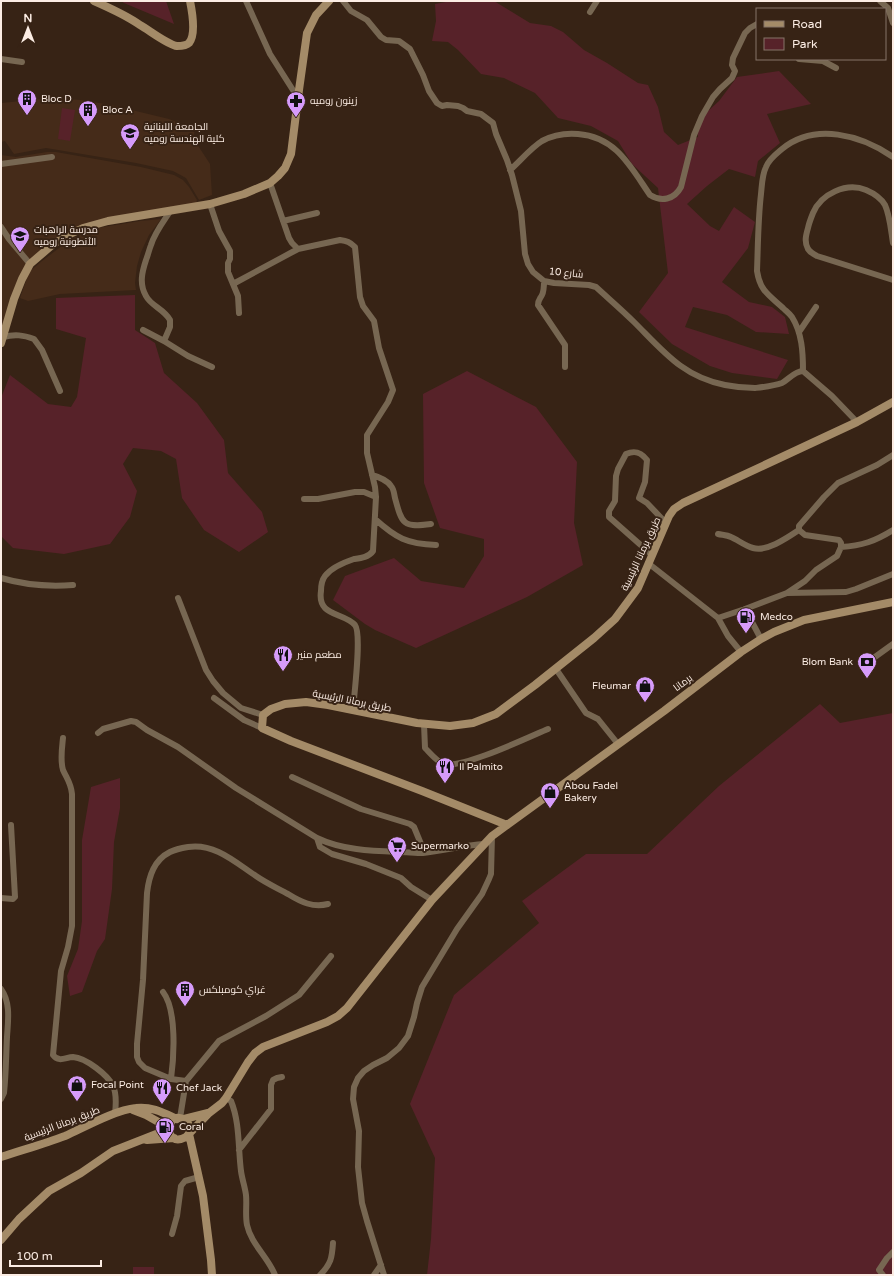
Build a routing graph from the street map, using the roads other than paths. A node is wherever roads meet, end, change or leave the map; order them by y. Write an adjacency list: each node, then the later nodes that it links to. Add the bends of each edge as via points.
1 (94, 1): 2 (street, via 178,46 187,45 192,38)
2 (190, 1)
3 (246, 1): 15 (street, via 270,54)
4 (329, 1): 15 (street, via 316,15 307,33)
5 (343, 1): 19 (street, شارع 10, via 351,11 367,20 381,37 399,41 410,49 437,103 442,106 458,106 481,114 493,123)
6 (597, 1): 8 (street)
7 (880, 1): 9 (street, via 888,8)
8 (590, 12)
9 (893, 23)
10 (756, 25): 19 (street, via 745,34 733,58 734,76 720,88 702,116 694,135 681,187 671,197 654,198 620,153 607,143 583,134 557,135 541,142)
11 (1, 59): 13 (street)
12 (810, 60): 14 (street, via 822,61)
13 (22, 62)
14 (836, 68)
15 (298, 98): 20 (street, via 289,161)
16 (52, 157): 18 (street)
17 (893, 157): 35 (street, via 863,140 841,134 818,133 788,144 766,166 759,213 758,279 763,289 792,316)
18 (1, 164)
19 (510, 170): 30 (street, شارع 10, via 521,211 528,264)
20 (270, 183): 21 (street); 24 (street)
21 (210, 204): 22 (street); 31 (street, via 219,231 230,251 228,272)
22 (171, 210): 28 (street, via 120,218 83,228 51,246); 37 (street, via 150,245 141,282 145,296 170,320)
23 (317, 212): 24 (street)
24 (283, 221): 27 (street, via 292,243)
25 (1, 227): 28 (street)
26 (893, 244): 29 (street, via 884,204 876,195 859,187 842,188 821,201 813,213 806,239 806,247 817,256)
27 (298, 249): 31 (street); 45 (street, via 340,240 351,242 355,247 360,297 374,321 379,348 393,390 367,435 367,453)
28 (30, 264): 36 (street, via 14,299)
29 (893, 280)
30 (544, 281): 38 (street, via 538,305 565,345); 40 (street, شارع 10, via 589,285 596,288 676,363 712,382 741,388 766,387 783,382)
31 (233, 284): 33 (street, via 238,296)
32 (816, 307): 35 (street)
33 (239, 313)
34 (143, 330): 37 (street)
35 (799, 332): 40 (street)
36 (2, 340): 41 (street, via 12,335 34,339 42,350)
37 (164, 341): 39 (street)
38 (565, 367)
39 (212, 368)
40 (803, 371): 43 (street, via 832,396)
41 (60, 391)
42 (893, 402): 43 (street, طريق برمانا الرئيسية)
43 (856, 422): 49 (street, طريق برمانا الرئيسية, via 683,503 674,509)
44 (893, 455): 51 (street, via 838,484 808,514)
45 (372, 475): 46 (street); 50 (street, via 384,479 391,485 400,515 409,526)
46 (376, 497): 47 (street, via 364,492 355,492); 48 (street)
47 (304, 499)
48 (375, 519): 54 (street, via 408,542); 72 (street, via 373,551 335,568 325,576 321,584 320,597 324,606 355,625 358,632)
49 (666, 523): 56 (street, طريق برمانا الرئيسية); 56 (street, via 639,498 645,482 647,460 643,455 633,451 626,454 616,476 615,501 609,511 610,517)
50 (431, 524)
51 (799, 530): 53 (street, via 759,549); 55 (street, via 805,534 839,540)
52 (893, 530): 55 (street, via 866,544)
53 (718, 534)
54 (436, 545)
55 (841, 547): 61 (street, via 837,556)
56 (652, 555): 57 (street, طريق برمانا الرئيسية)
57 (648, 563): 65 (street); 70 (street, طريق برمانا الرئيسية, via 638,588 615,619)
58 (893, 574): 61 (street, via 846,592)
59 (1, 578): 60 (street, via 36,585)
60 (73, 585)
61 (787, 594): 64 (street)
62 (178, 598): 73 (street, via 206,670 213,681 241,708)
63 (893, 602): 66 (street, برمانا, via 804,620)
64 (745, 609): 65 (street); 66 (street)
65 (718, 618): 68 (street)
66 (761, 639): 68 (street, برمانا)
67 (893, 644): 69 (street)
68 (741, 652): 79 (street, برمانا)
69 (868, 662)
70 (556, 669): 74 (street, طريق برمانا الرئيسية, via 496,714 472,723 450,726); 79 (street, via 586,713 598,720)
71 (214, 698): 75 (street, via 244,720)
72 (353, 710): 73 (street, طريق برمانا الرئيسية, via 306,702 285,704); 74 (street, طريق برمانا الرئيسية)
73 (263, 715): 75 (street)
74 (424, 724): 76 (street, via 425,748 443,764 453,765 494,752)
75 (262, 728): 82 (street)
76 (548, 728)
77 (98, 733): 84 (street, via 103,728 136,722)
78 (63, 738): 100 (street, via 62,765 72,794 72,926 61,971 53,1055 62,1060 73,1057 83,1060 104,1075 114,1091)
79 (618, 744): 82 (street, برمانا)
80 (292, 777): 86 (street, via 361,809 410,824 414,827)
81 (11, 824): 87 (street, via 15,897)
82 (507, 825): 83 (street)
83 (492, 836): 85 (street); 112 (street, via 489,879 422,987 408,1036 387,1058 364,1071 354,1087 362,1203)
84 (317, 838): 86 (street, via 351,848); 88 (street, via 320,847 332,854 401,878)
85 (484, 844): 86 (street); 88 (street)
86 (422, 853)
87 (1, 898)
88 (432, 900): 96 (street, via 347,1008 327,1022 263,1046 248,1062)
89 (328, 904): 94 (street, via 311,905 301,901 258,878 225,854 201,846 180,848 159,860 152,870 148,883 137,1044 139,1062 145,1068)
90 (331, 956): 95 (street, via 299,995 219,1041)
91 (1, 989): 97 (street, via 7,1002 9,1024 4,1093)
92 (163, 992): 94 (street, via 167,997 173,1025)
93 (282, 1077): 105 (street, via 273,1080 271,1085 271,1109)
94 (171, 1079): 95 (street)
95 (186, 1081): 101 (street)
96 (226, 1098): 99 (street); 105 (street, via 231,1101 236,1116)
97 (1, 1099)
98 (131, 1109): 100 (street, طريق برمانا الرئيسية); 101 (street, طريق برمانا الرئيسية, via 152,1108); 102 (street, via 146,1114)
99 (209, 1113): 101 (street); 103 (street)
100 (115, 1114): 106 (street, طريق برمانا الرئيسية, via 52,1141)
101 (180, 1119): 102 (street, via 171,1122); 103 (street, via 188,1122 190,1127)
102 (169, 1128): 103 (street, via 170,1134); 104 (street)
103 (184, 1136): 104 (street); 107 (street, via 194,1156)
104 (140, 1140): 109 (street, via 113,1152 45,1193)
105 (239, 1150): 114 (street, via 246,1194 247,1227)
106 (1, 1157)
107 (199, 1177): 108 (street, via 185,1181 181,1186); 113 (street)
108 (172, 1234)
109 (1, 1240)
110 (333, 1243): 115 (street, via 328,1267)
111 (893, 1252): 118 (street, via 879,1270)
112 (381, 1265): 116 (street); 117 (street)
113 (212, 1275)
114 (275, 1275)
115 (320, 1275)
116 (374, 1275)
117 (384, 1275)
118 (883, 1275)

